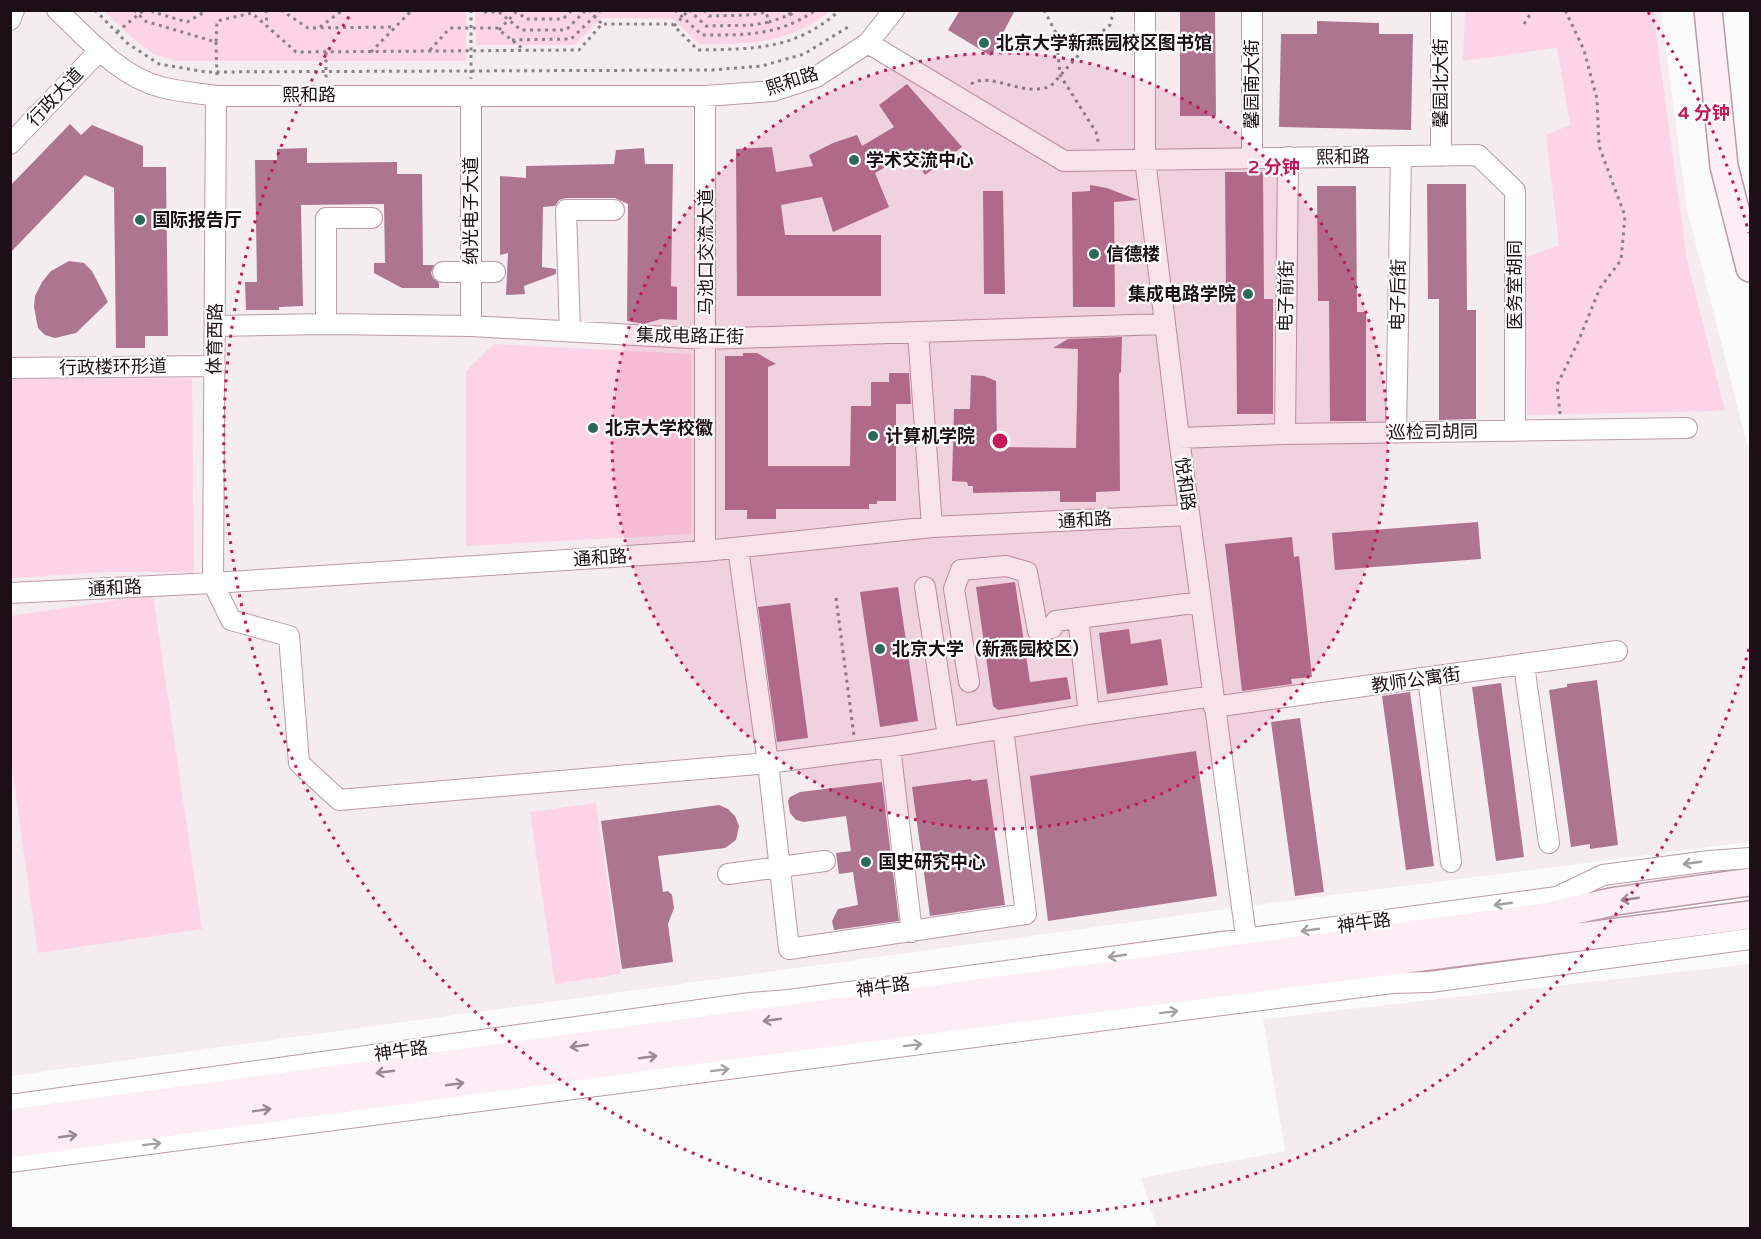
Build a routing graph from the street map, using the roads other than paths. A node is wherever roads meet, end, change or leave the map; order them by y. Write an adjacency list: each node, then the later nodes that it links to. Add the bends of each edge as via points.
1 (14, 10): 8 (street)
2 (57, 10): 10 (street, 熙和路)
3 (894, 10): 9 (street)
4 (1145, 10): 20 (street, 悦和路)
5 (1252, 10): 19 (street, 馨园南大街)
6 (1441, 10): 17 (street, 馨园北大街)
7 (1708, 10): 23 (main road, via 1724,166)
8 (10, 20)
9 (868, 43): 13 (street, 熙和路, via 816,77 773,91); 20 (street, 熙和路, via 1064,161)
10 (100, 50): 11 (street, 熙和路, via 131,74 160,87); 14 (street, 行政大道)
11 (216, 96): 12 (street, 熙和路); 29 (street, 体育西路)
12 (471, 96): 13 (street, 熙和路); 25 (street, 纳光电子大道)
13 (705, 96): 33 (street, 马池口交流大道)
14 (10, 144)
15 (1478, 155): 17 (street, 熙和路); 37 (street, 医务室胡同, via 1515,191)
16 (1401, 156): 17 (street, 熙和路); 18 (street, 熙和路); 38 (street, 电子后街)
17 (1441, 156)
18 (1288, 157): 19 (street, 熙和路); 39 (street, 电子前街)
19 (1252, 158): 20 (street, 熙和路)
20 (1145, 159): 28 (street, 悦和路)
21 (614, 210): 31 (street, via 566,210)
22 (372, 218): 27 (street, via 326,218)
23 (1750, 268)
24 (443, 272): 25 (street)
25 (471, 272): 26 (street); 30 (street, 纳光电子大道)
26 (495, 272)
27 (326, 324): 29 (street, 集成电路正街); 30 (street, 集成电路正街)
28 (1166, 324): 32 (street, 集成电路正街); 40 (street, 悦和路)
29 (216, 326): 34 (street, 体育西路)
30 (471, 326): 31 (street, 集成电路正街)
31 (570, 332): 33 (street, 集成电路正街)
32 (918, 332): 33 (street, 集成电路正街); 42 (street)
33 (706, 339): 44 (street, 马池口交流大道)
34 (215, 366): 35 (street, 行政楼环形道); 45 (street, 体育西路)
35 (10, 368)
36 (1687, 428): 37 (street, 巡检司胡同)
37 (1515, 431): 38 (street, 巡检司胡同)
38 (1396, 433): 39 (street, 巡检司胡同)
39 (1285, 434): 40 (street, 巡检司胡同)
40 (1179, 438): 41 (street, 悦和路)
41 (1189, 514): 42 (street, 通和路); 48 (street, 悦和路)
42 (932, 527): 43 (street, 通和路)
43 (738, 548): 44 (street, 通和路); 59 (street)
44 (705, 551): 45 (street, 通和路)
45 (213, 583): 47 (street, 通和路); 59 (street, 教师公寓街, via 231,620 289,636 299,763 339,800)
46 (925, 587): 57 (street)
47 (10, 593)
48 (1201, 602): 49 (street); 54 (street, 悦和路)
49 (1078, 618): 53 (street, via 1056,621 1052,628 1038,631 1027,572 1006,566 961,570 954,589); 55 (street)
50 (1617, 651): 51 (street, 教师公寓街)
51 (1524, 665): 52 (street, 教师公寓街); 60 (street)
52 (1428, 678): 54 (street, 教师公寓街); 63 (street)
53 (969, 682)
54 (1214, 702): 55 (street, 教师公寓街); 70 (street, 悦和路)
55 (1089, 714): 56 (street, 教师公寓街)
56 (1004, 728): 57 (street, 教师公寓街); 68 (street, via 1026,914)
57 (948, 737): 58 (street, 教师公寓街)
58 (890, 747): 59 (street, 教师公寓街); 68 (street)
59 (768, 763): 64 (street)
60 (1549, 843)
61 (1750, 858): 70 (street, 神牛路, one-way to 70, via 1603,875 1557,897)
62 (825, 861): 64 (street)
63 (1451, 862)
64 (781, 866): 65 (street); 68 (street, via 789,949)
65 (728, 874)
66 (1750, 882): 70 (main road, 神牛路, one-way to 70, via 1616,900 1544,917)
67 (1750, 915): 73 (main road, one-way to 67, via 722,1047)
68 (912, 932)
69 (1750, 939): 74 (street, one-way to 69)
70 (1247, 948): 71 (street, 神牛路, one-way to 71, via 750,1003); 72 (main road, 神牛路, one-way to 72)
71 (10, 1105)
72 (10, 1123)
73 (10, 1144)
74 (10, 1162)

